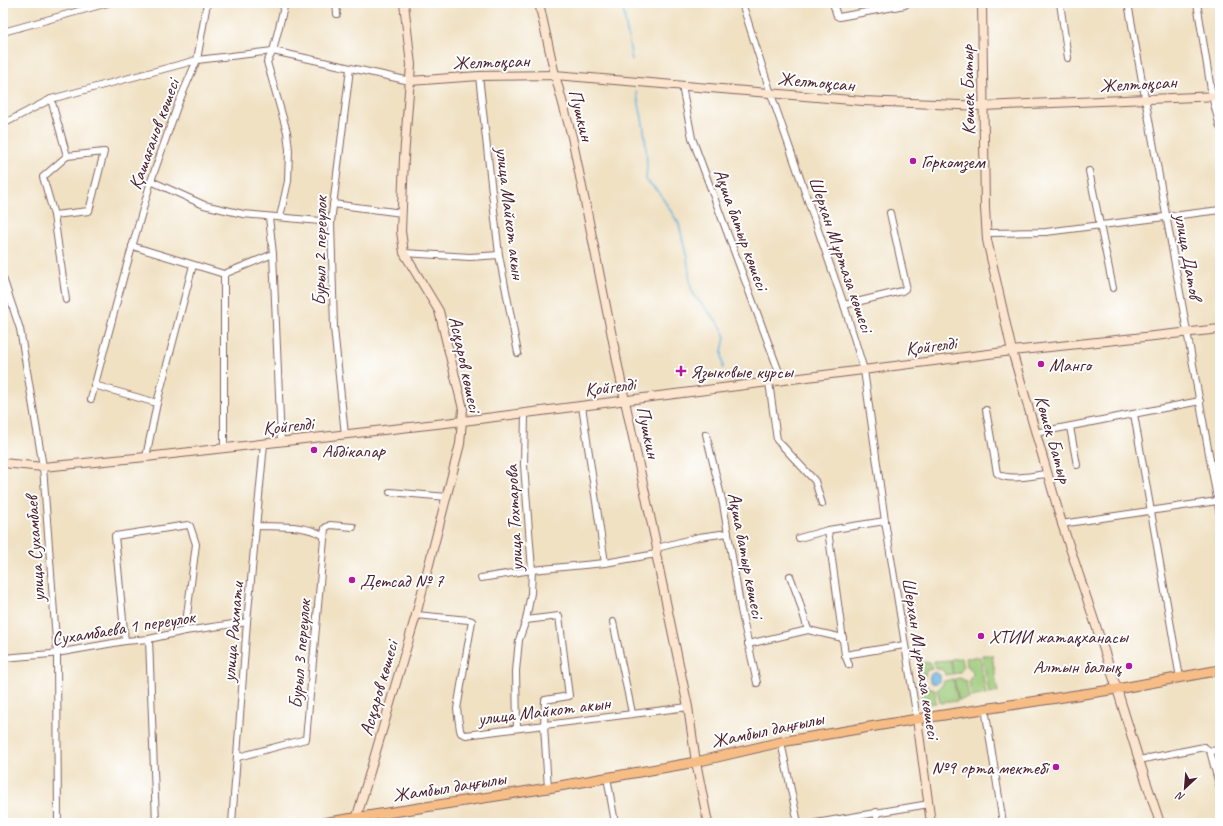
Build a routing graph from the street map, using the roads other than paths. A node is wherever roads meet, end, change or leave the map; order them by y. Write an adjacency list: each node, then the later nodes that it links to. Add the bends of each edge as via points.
1 (108, 3): 15 (street)
2 (207, 3): 18 (street, Қашағанов көшесі)
3 (285, 3): 16 (street)
4 (336, 3): 14 (street)
5 (404, 3): 22 (street, Асқаров көшесі, via 411,65)
6 (539, 3): 20 (street, Пушкин)
7 (742, 3): 24 (street, Шерхан Мұртаза көшесі)
8 (832, 3): 9 (street, via 839,17)
9 (907, 3)
10 (982, 3): 28 (street, Көшек Батыр)
11 (1060, 3): 17 (street)
12 (1128, 3): 27 (street, улица Датов)
13 (1197, 3): 25 (street)
14 (337, 14)
15 (3, 32)
16 (273, 52): 18 (street); 19 (street); 40 (street, via 267,62 287,132 289,150 288,181)
17 (1068, 58)
18 (197, 60): 26 (street); 33 (street, Қашағанов көшесі, via 178,104)
19 (350, 68): 22 (street); 34 (street, Бурыл 2 переулок)
20 (555, 75): 21 (street, Желтоқсан); 23 (street, Желтоқсан); 64 (street, Пушкин, via 572,137)
21 (479, 76): 22 (street, Желтоқсан); 48 (street, улица Майкот акын)
22 (410, 81): 36 (street, Асқаров көшесі)
23 (682, 86): 24 (street, Желтоқсан); 60 (street, Ақша батыр көшесі, via 692,138)
24 (771, 94): 28 (street, Желтоқсан); 54 (street, Шерхан Мұртаза көшесі)
25 (1216, 96): 27 (street, Желтоқсан); 30 (street)
26 (51, 99): 29 (street); 31 (street)
27 (1144, 99): 28 (street, Желтоқсан); 41 (street, улица Датов)
28 (983, 106): 44 (street, Көшек Батыр)
29 (3, 124)
30 (1220, 127)
31 (67, 156): 38 (street, via 43,177); 38 (street, via 104,152 89,211)
32 (1089, 171): 43 (street)
33 (151, 181): 39 (street, via 204,205); 45 (street, Қашағанов көшесі)
34 (333, 204): 36 (street); 42 (street, Бурыл 2 переулок)
35 (1220, 210): 41 (street)
36 (402, 213): 46 (street, Асқаров көшесі)
37 (890, 213): 54 (street, via 905,289)
38 (54, 214): 53 (street)
39 (269, 217): 40 (street); 47 (street)
40 (280, 217): 42 (street)
41 (1167, 217): 43 (street); 56 (street, улица Датов)
42 (330, 222): 75 (street, Бурыл 2 переулок, via 334,328)
43 (1100, 226): 44 (street, via 1046,232); 52 (street)
44 (987, 233): 57 (street, Көшек Батыр)
45 (132, 246): 49 (street); 62 (street, Қашағанов көшесі)
46 (404, 253): 48 (street, via 470,257); 71 (street, Асқаров көшесі, via 439,311 463,409)
47 (273, 254): 50 (street); 76 (street)
48 (499, 255): 58 (street, улица Майкот акын)
49 (193, 265): 50 (street); 66 (street)
50 (224, 274): 78 (street)
51 (3, 278): 82 (street, улица Сухамбаев, via 20,329)
52 (1113, 288)
53 (66, 300)
54 (844, 305): 59 (street, Шерхан Мұртаза көшесі)
55 (1220, 329): 56 (street, Қойгелді)
56 (1186, 333): 57 (street, Қойгелді); 65 (street, улица Датов)
57 (1012, 351): 59 (street, Қойгелді); 73 (street, Көшек Батыр)
58 (518, 353)
59 (864, 370): 60 (street, Қойгелді); 90 (street, Шерхан Мұртаза көшесі)
60 (782, 380): 61 (street, Қойгелді)
61 (769, 382): 64 (street, Қойгелді); 87 (street, via 778,440 815,481)
62 (94, 385): 63 (street, Қашағанов көшесі); 66 (street)
63 (91, 399)
64 (625, 400): 67 (street, Қойгелді); 98 (street, Пушкин)
65 (1200, 401): 70 (street); 86 (street, улица Датов)
66 (157, 403): 79 (street)
67 (582, 406): 69 (street, Қойгелді); 99 (street)
68 (986, 410): 83 (street, via 997,473 1003,478)
69 (525, 414): 71 (street, Қойгелді); 100 (street, улица Тохтарова, via 524,465)
70 (1134, 414): 72 (street); 88 (street)
71 (463, 422): 75 (street, Қойгелді); 85 (street, Асқаров көшесі)
72 (1070, 427): 73 (street); 81 (street)
73 (1035, 433): 83 (street, Көшек Батыр)
74 (706, 434): 95 (street, Ақша батыр көшесі)
75 (345, 435): 76 (street, Қойгелді)
76 (281, 442): 77 (street, Қойгелді)
77 (264, 444): 78 (street, Қойгелді); 92 (street, улица Рахмати)
78 (224, 448): 79 (street, Қойгелді)
79 (146, 457): 82 (street, Қойгелді)
80 (3, 463): 82 (street, Қойгелді)
81 (1077, 465)
82 (44, 468): 114 (street, улица Сухамбаев)
83 (1047, 474): 91 (street, Көшек Батыр)
84 (390, 492): 85 (street)
85 (446, 497): 103 (street, Асқаров көшесі)
86 (1217, 501): 88 (street); 89 (street, улица Датов)
87 (822, 504)
88 (1151, 510): 91 (street); 119 (street)
89 (1220, 515)
90 (885, 521): 94 (street); 113 (street, Шерхан Мұртаза көшесі)
91 (1062, 524): 121 (street, Көшек Батыр)
92 (256, 526): 96 (street, via 299,528); 105 (street, улица Рахмати)
93 (353, 527): 96 (street, via 326,526)
94 (828, 530): 97 (street); 109 (street)
95 (728, 533): 98 (street, via 699,537); 112 (street, Ақша батыр көшесі)
96 (324, 536): 131 (street, Бурыл 3 переулок, via 307,738)
97 (799, 538)
98 (656, 551): 99 (street); 122 (street, Пушкин)
99 (605, 563): 100 (street)
100 (532, 570): 102 (street); 104 (street, улица Тохтарова)
101 (790, 576): 107 (street)
102 (481, 578)
103 (416, 615): 127 (street, улица Майкот акын, via 472,621 457,708 462,733 466,735); 139 (street, Асқаров көшесі)
104 (526, 620): 126 (street, via 559,616 569,696 545,700); 127 (street, улица Тохтарова, via 519,640 516,671)
105 (247, 622): 108 (street, Сухамбаева 1 переулок); 131 (street, улица Рахмати)
106 (613, 622): 124 (street, улица Майкот акын)
107 (808, 630): 109 (street); 112 (street)
108 (185, 631): 110 (street, Сухамбаева 1 переулок); 111 (street, via 196,544 188,525 115,536)
109 (843, 638): 115 (street)
110 (149, 639): 111 (street, Сухамбаева 1 переулок); 141 (street)
111 (125, 641): 114 (street, Сухамбаева 1 переулок)
112 (748, 644): 120 (street, Ақша батыр көшесі)
113 (904, 645): 115 (street); 125 (street, Шерхан Мұртаза көшесі)
114 (57, 653): 116 (street, Сухамбаева 1 переулок); 140 (street, улица Сухамбаев)
115 (845, 655): 117 (street)
116 (3, 658)
117 (849, 665)
118 (1220, 670): 119 (main road, Жамбыл даңғылы)
119 (1180, 678): 121 (main road, Жамбыл даңғылы)
120 (757, 683)
121 (1117, 689): 123 (main road, Жамбыл даңғылы); 132 (street, Көшек Батыр)
122 (688, 707): 124 (street, улица Майкот акын); 133 (street, Пушкин)
123 (985, 708): 125 (main road, Жамбыл даңғылы); 150 (street)
124 (632, 714): 126 (street, улица Майкот акын)
125 (917, 719): 128 (main road, Жамбыл даңғылы); 137 (street, Шерхан Мұртаза көшесі)
126 (544, 726): 127 (street, улица Майкот акын); 135 (street)
127 (517, 728)
128 (781, 742): 133 (main road, Жамбыл даңғылы); 146 (street)
129 (1220, 750): 130 (street)
130 (1210, 751): 132 (street, via 1204,747); 136 (street)
131 (238, 758): 142 (street, улица Рахмати)
132 (1139, 760): 151 (street, Көшек Батыр)
133 (696, 762): 134 (main road, Жамбыл даңғылы); 145 (street, Пушкин)
134 (608, 777): 135 (main road, Жамбыл даңғылы); 144 (street)
135 (548, 788): 139 (main road, Жамбыл даңғылы)
136 (1220, 788)
137 (928, 804): 138 (street); 149 (street, Шерхан Мұртаза көшесі)
138 (876, 812): 147 (street); 148 (street)
139 (355, 820): 143 (main road, Жамбыл даңғылы)
140 (58, 823)
141 (156, 823)
142 (232, 823)
143 (322, 823)
144 (615, 823)
145 (708, 823)
146 (798, 823)
147 (816, 823)
148 (878, 823)
149 (931, 823)
150 (1003, 823)
151 (1160, 823)

